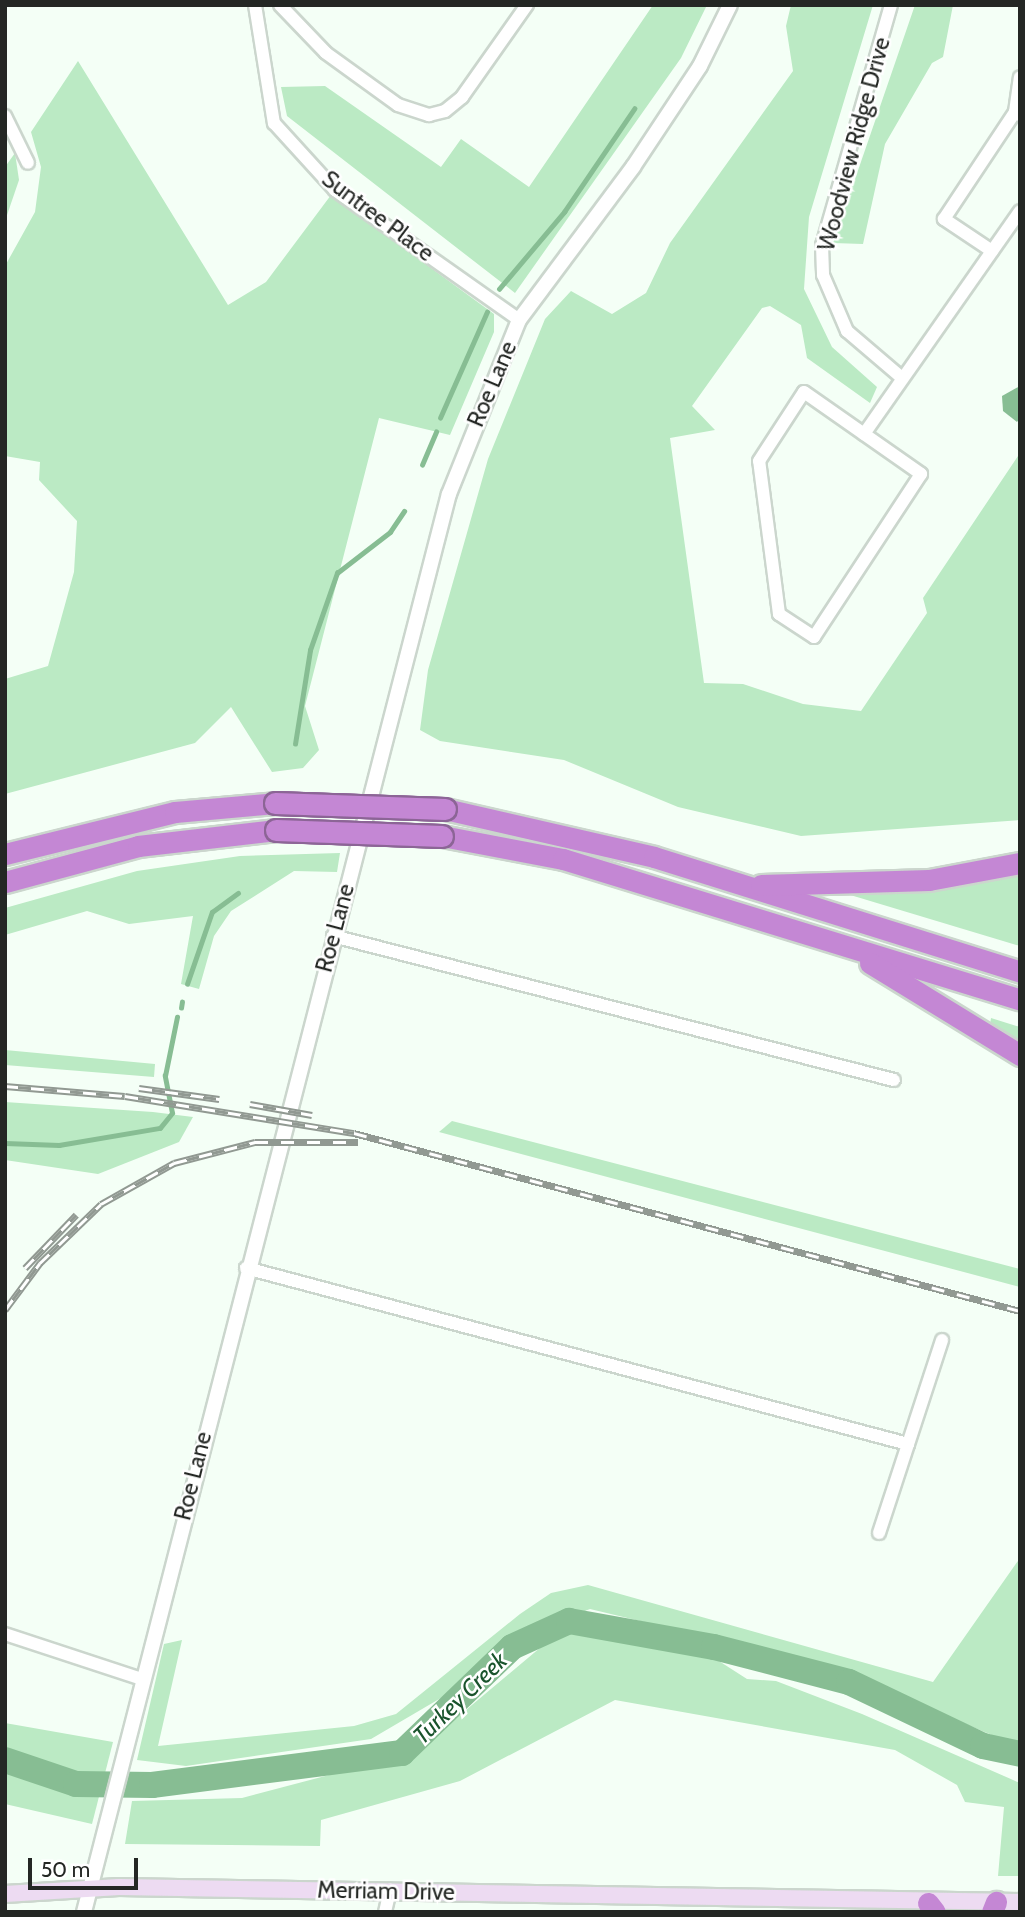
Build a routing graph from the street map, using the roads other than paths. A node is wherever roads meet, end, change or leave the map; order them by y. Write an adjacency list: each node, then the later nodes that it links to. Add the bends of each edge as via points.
1 (255, 5): 12 (street, Suntree Place, via 274,123 335,190)
2 (280, 5): 3 (street, via 367,83 398,105 429,115 446,111 462,97)
3 (527, 5)
4 (730, 5): 12 (street, Roe Lane, via 699,66 633,167)
5 (891, 5): 13 (street, Woodview Ridge Drive, via 822,245 823,275 847,331)
6 (1020, 77): 7 (street)
7 (1017, 114): 11 (street, via 944,219)
8 (5, 116): 9 (street)
9 (28, 163)
10 (1020, 211): 11 (street)
11 (992, 251): 13 (street)
12 (519, 320): 19 (street, Roe Lane, via 449,494)
13 (902, 378): 14 (street)
14 (864, 434): 14 (street, via 804,392 759,461 779,614 814,637 921,474)
15 (5, 854): 18 (highway, bridge, via 175,813 275,803 445,809 591,839)
16 (1020, 863): 18 (highway, via 929,880)
17 (5, 882): 20 (highway, bridge, via 138,846 276,830 442,836 563,859)
18 (745, 885): 21 (highway)
19 (333, 936): 24 (street); 25 (street, Roe Lane)
20 (841, 945): 22 (highway); 23 (highway)
21 (1020, 972)
22 (1020, 1000)
23 (1020, 1055)
24 (894, 1080)
25 (246, 1268): 27 (street); 30 (street, Roe Lane)
26 (942, 1339): 27 (street)
27 (908, 1444): 28 (street)
28 (879, 1533)
29 (5, 1634): 30 (street)
30 (142, 1679): 32 (street, Roe Lane)
31 (390, 1890): 32 (main road, Merriam Drive); 36 (main road, Merriam Drive); 38 (street)
32 (90, 1891): 33 (main road, Merriam Drive); 37 (street, Roe Lane)
33 (5, 1894)
34 (1020, 1902): 35 (main road, Merriam Drive)
35 (994, 1907): 36 (main road, Merriam Drive)
36 (931, 1908)
37 (84, 1912)
38 (385, 1912)

